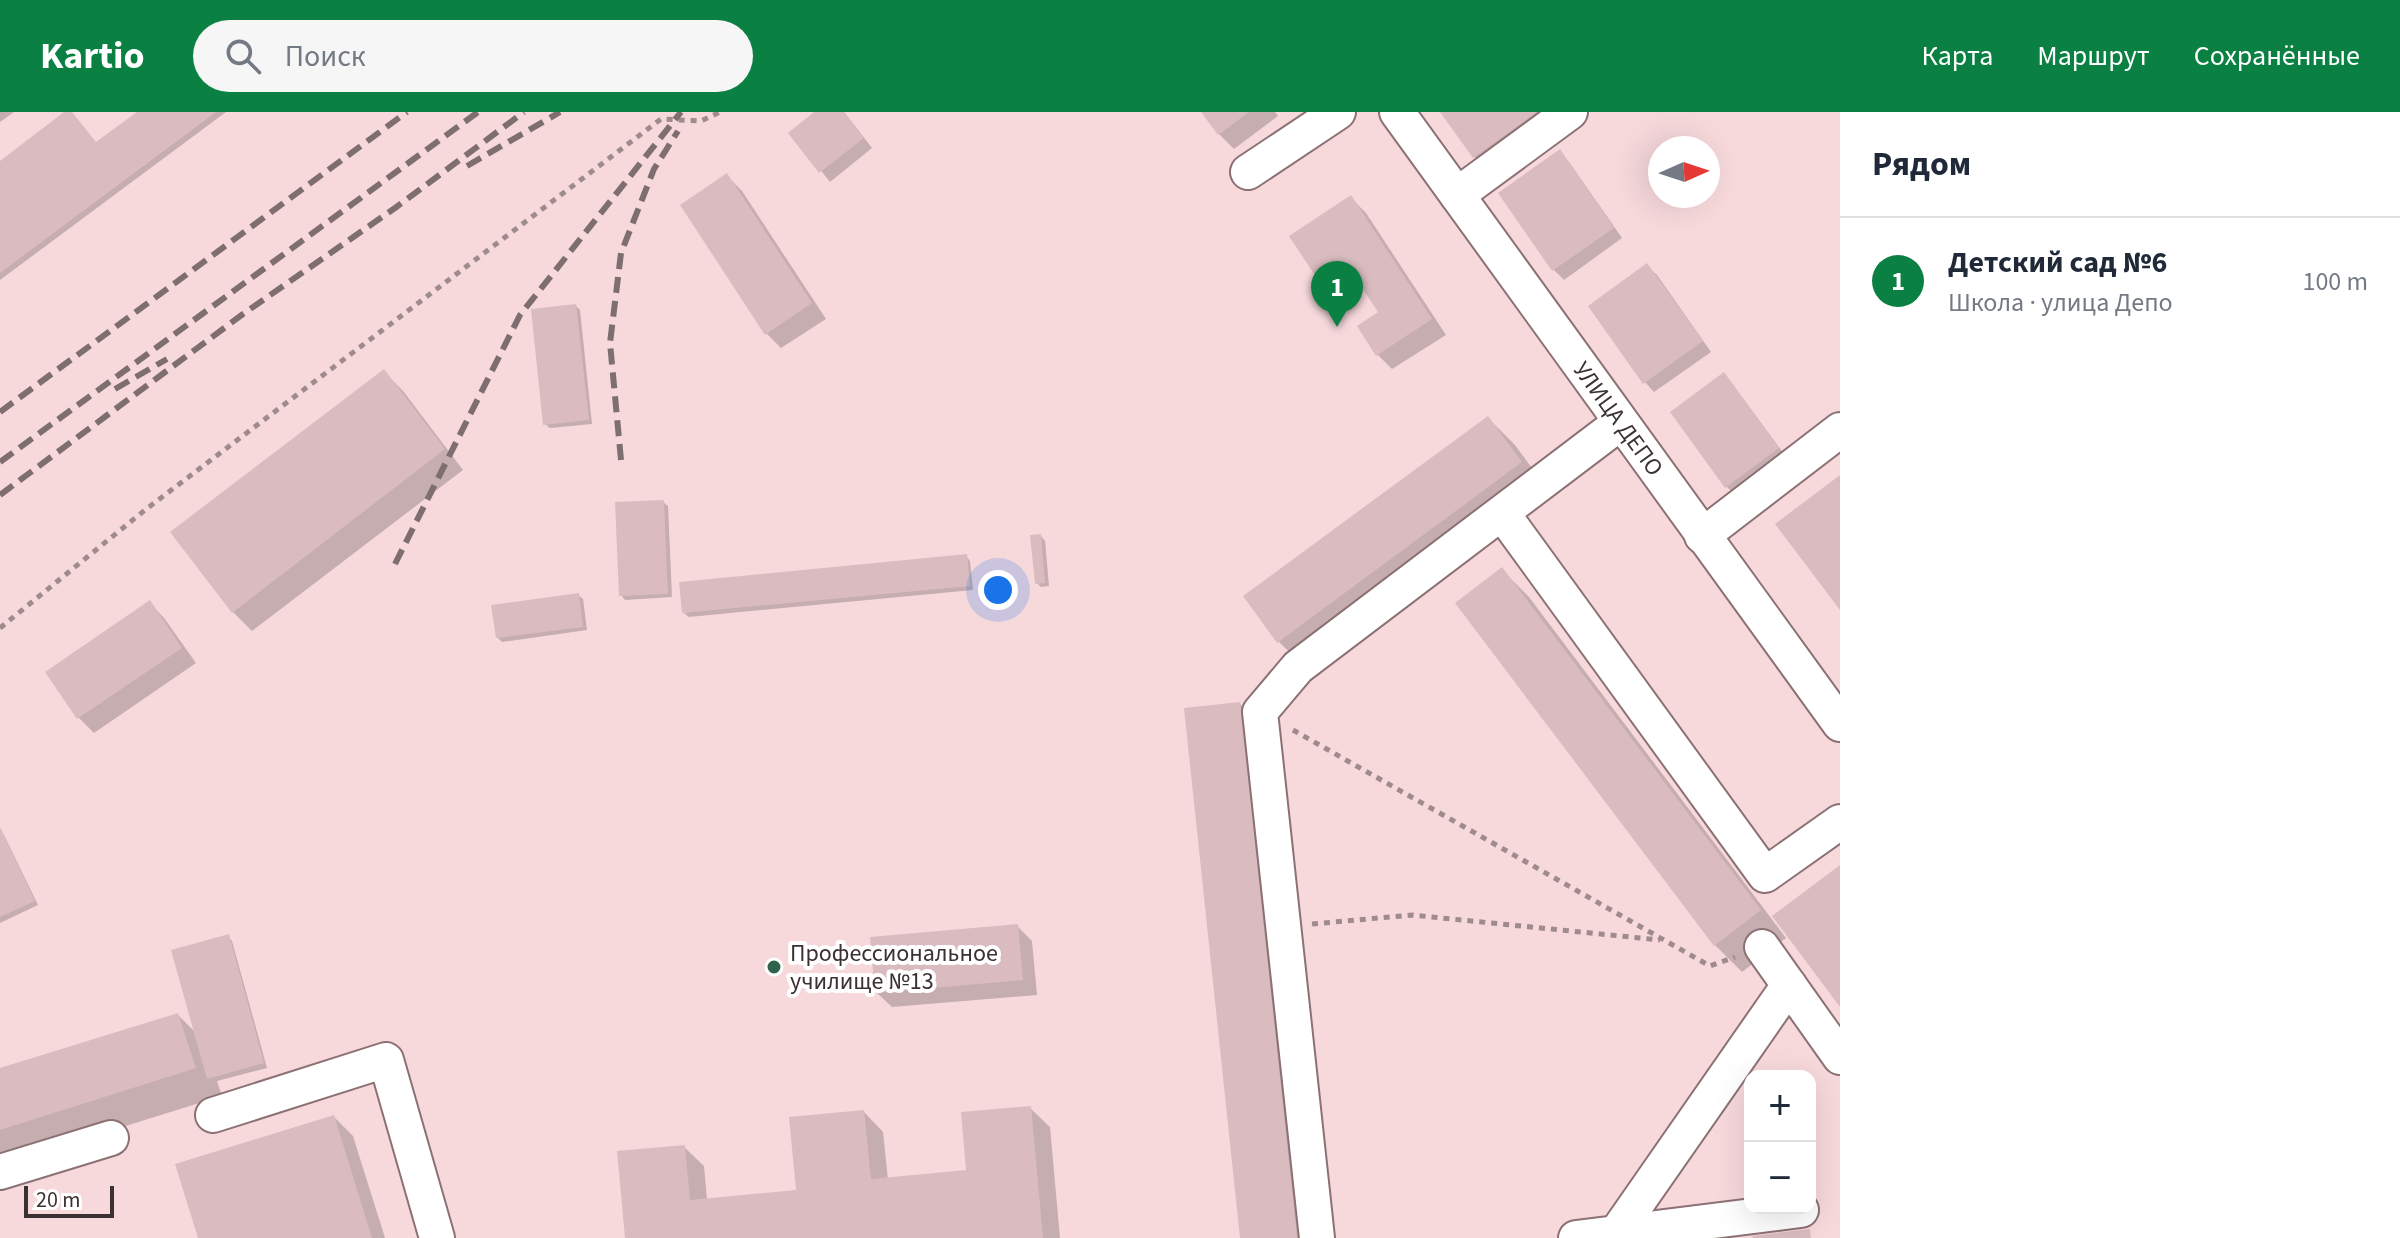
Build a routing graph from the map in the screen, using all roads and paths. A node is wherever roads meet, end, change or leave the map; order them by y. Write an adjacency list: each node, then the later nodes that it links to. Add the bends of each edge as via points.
1 (720, 112): 11 (path, via 701,121 661,119 145,510)
2 (1338, 112): 5 (street)
3 (1397, 112): 6 (street, УЛИЦА ДЕПО)
4 (1570, 112): 6 (street)
5 (1248, 172)
6 (1457, 195): 7 (street, УЛИЦА ДЕПО)
7 (1620, 423): 9 (street); 10 (street, УЛИЦА ДЕПО)
8 (1840, 430): 10 (street)
9 (1502, 513): 12 (street, via 1298,667); 14 (street, via 1765,875)
10 (1702, 536): 13 (street, УЛИЦА ДЕПО)
11 (0, 628)
12 (1260, 712): 15 (street); 16 (path)
13 (1840, 724)
14 (1840, 822)
15 (1283, 926): 16 (path, via 1412,915); 26 (street)
16 (1665, 941): 17 (path, via 1710,966)
17 (1762, 947): 18 (street)
18 (1789, 985): 19 (street); 24 (street)
19 (1840, 1057)
20 (213, 1115): 25 (street, via 386,1060)
21 (111, 1138): 22 (street)
22 (0, 1172)
23 (1768, 1214): 24 (street)
24 (1617, 1232): 27 (street)
25 (437, 1238)
26 (1317, 1238)
27 (1576, 1238)

